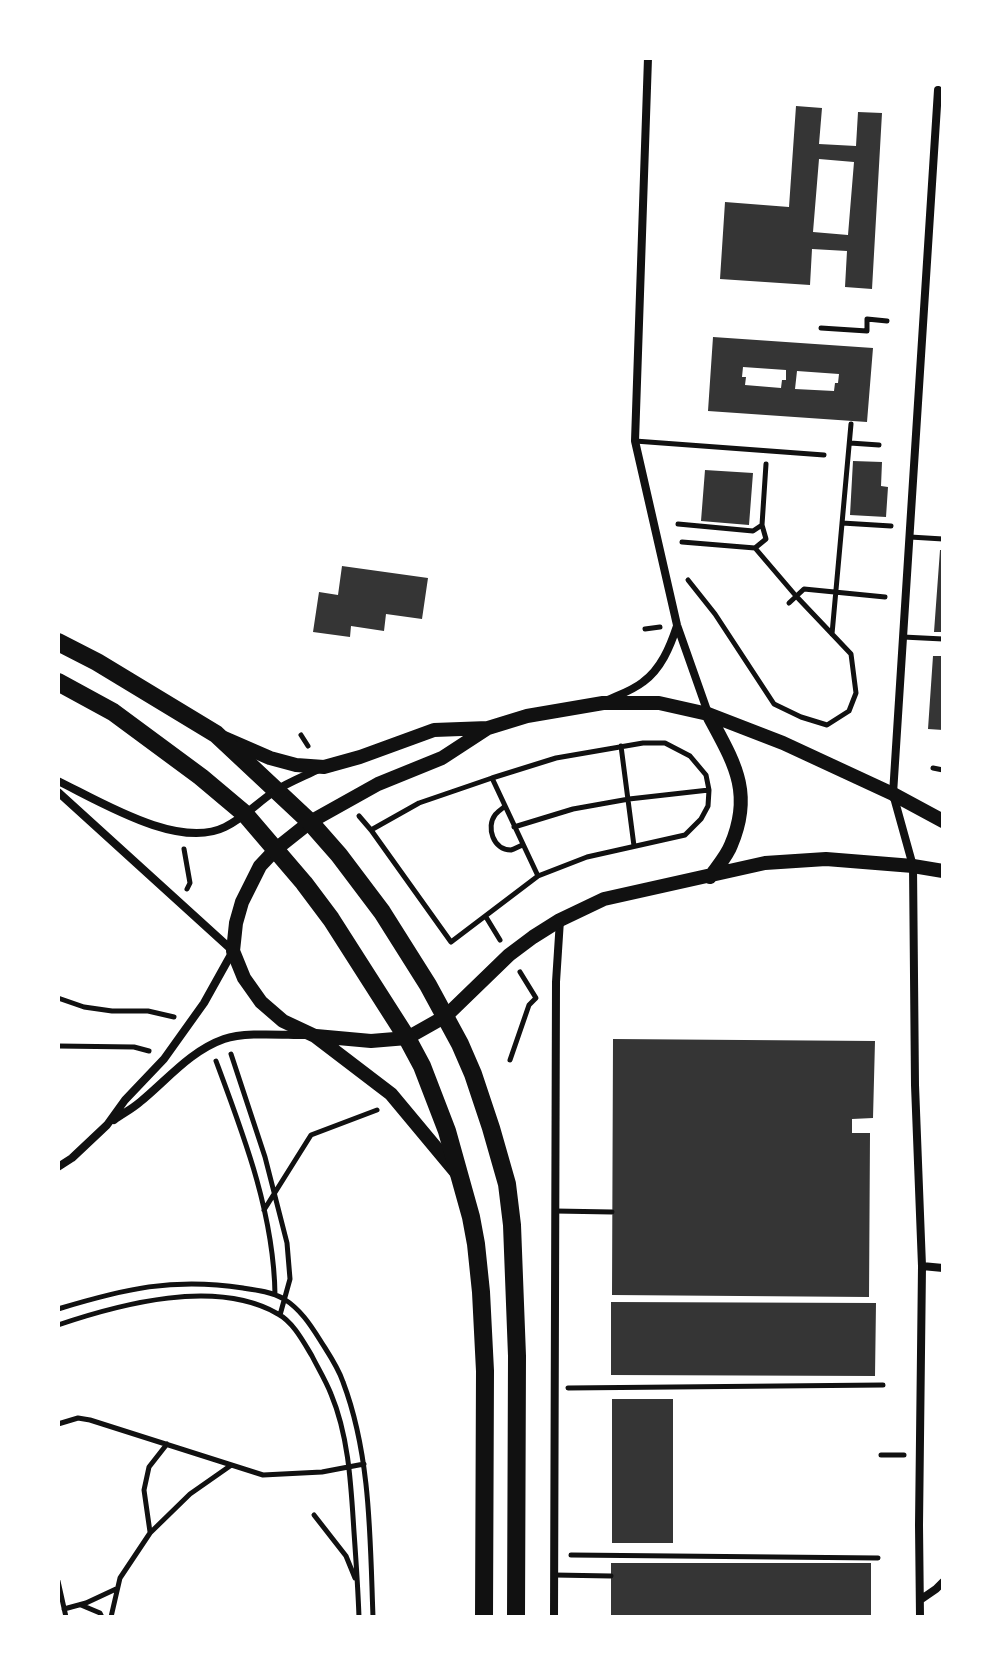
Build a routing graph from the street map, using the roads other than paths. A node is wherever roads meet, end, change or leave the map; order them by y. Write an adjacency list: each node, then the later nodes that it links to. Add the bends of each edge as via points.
1 (648, 58): 3 (street)
2 (938, 90): 5 (street)
3 (635, 441): 4 (lane); 7 (street)
4 (824, 455)
5 (910, 537): 6 (lane); 8 (street)
6 (943, 539)
7 (677, 625): 12 (street, via 670,648 644,682); 13 (street)
8 (903, 637): 9 (lane); 22 (street)
9 (943, 639)
10 (58, 642): 15 (main road)
11 (58, 682): 23 (main road, via 113,712)
12 (603, 703): 13 (street, via 659,703); 14 (street)
13 (708, 714): 22 (street); 29 (street, via 736,768 742,793 731,847)
14 (488, 728): 16 (street, via 434,730); 25 (street, via 442,758 378,784)
15 (216, 734): 16 (street, via 270,758); 20 (main road)
16 (324, 767): 20 (street)
17 (933, 768): 18 (lane)
18 (943, 770)
19 (58, 781): 23 (street, via 142,821 182,833 216,832)
20 (276, 790): 23 (street); 25 (main road)
21 (58, 792): 31 (street)
22 (893, 794): 24 (street); 27 (street)
23 (245, 814): 26 (main road)
24 (943, 821)
25 (310, 822): 26 (street); 32 (main road, via 375,902)
26 (276, 849): 31 (street, via 260,866 242,902); 34 (main road, via 331,919)
27 (913, 866): 28 (street); 29 (street, via 826,859 765,863); 40 (street)
28 (943, 871)
29 (710, 877): 30 (street, via 604,899)
30 (560, 920): 32 (street, via 509,955); 38 (street)
31 (233, 951): 33 (street, via 261,1002 283,1021); 35 (street, via 164,1059)
32 (446, 1016): 34 (street); 47 (main road, via 491,1128 512,1225)
33 (315, 1036): 34 (street); 35 (street, via 227,1038 181,1065); 37 (street, via 391,1094)
34 (407, 1038): 37 (main road)
35 (107, 1125): 36 (street)
36 (58, 1167)
37 (462, 1180): 46 (main road, via 476,1244 484,1332)
38 (555, 1211): 39 (lane); 42 (street)
39 (612, 1212)
40 (922, 1266): 41 (street); 45 (street)
41 (943, 1268)
42 (554, 1575): 43 (lane); 48 (street)
43 (611, 1576)
44 (941, 1588): 45 (street)
45 (920, 1600): 49 (street)
46 (484, 1617)
47 (516, 1617)
48 (554, 1617)
49 (920, 1617)

